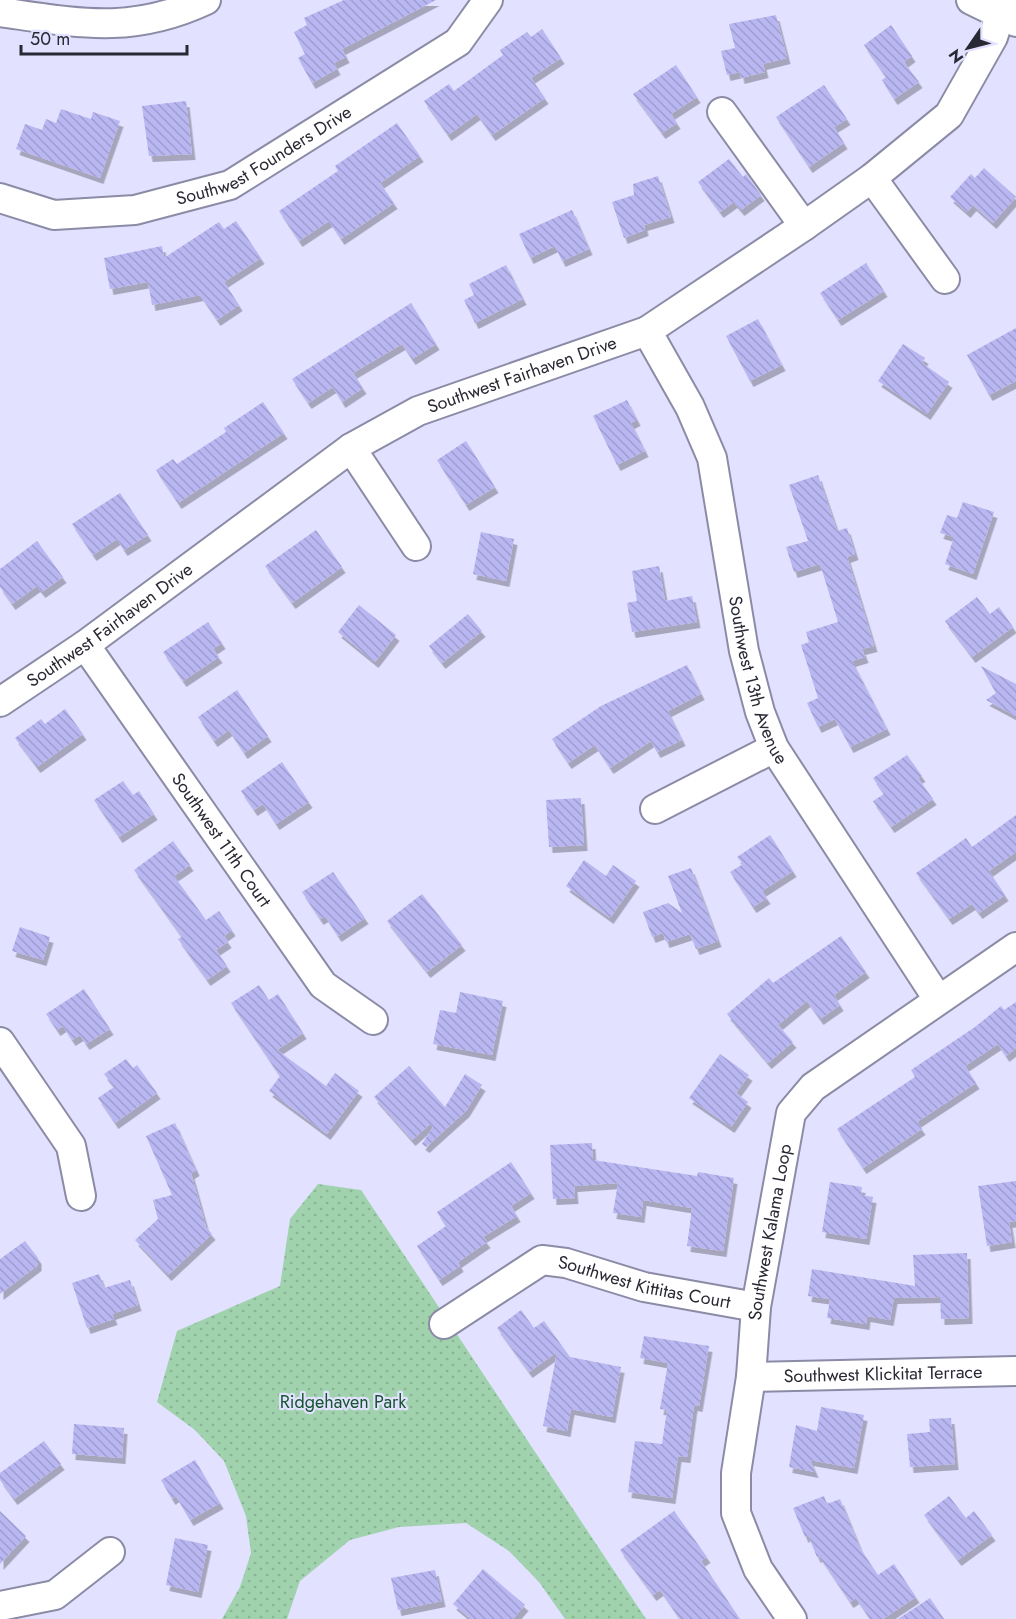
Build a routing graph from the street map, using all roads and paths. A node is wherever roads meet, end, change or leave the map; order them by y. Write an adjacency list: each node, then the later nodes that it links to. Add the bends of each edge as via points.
1 (206, 0): 4 (street, via 164,16 113,26)
2 (488, 0): 8 (street, Southwest Founders Drive, via 458,42 230,185 135,210 54,215)
3 (971, 0): 5 (street)
4 (0, 12)
5 (1007, 12): 7 (street, Southwest Fairhaven Drive, via 949,116)
6 (722, 112): 9 (street)
7 (872, 178): 9 (street, Southwest Fairhaven Drive); 10 (street)
8 (0, 198)
9 (804, 226): 11 (street, Southwest Fairhaven Drive)
10 (945, 279)
11 (647, 332): 12 (street, Southwest Fairhaven Drive, via 418,411); 16 (street, Southwest 13th Avenue, via 690,407 712,458 744,651)
12 (351, 448): 13 (street); 14 (street, Southwest Fairhaven Drive)
13 (416, 546)
14 (85, 645): 15 (street, Southwest Fairhaven Drive); 20 (street, Southwest 11th Court, via 323,985)
15 (0, 702)
16 (774, 748): 17 (street); 19 (street, Southwest 13th Avenue)
17 (655, 809)
18 (1016, 947): 19 (street, Southwest Kalama Loop)
19 (938, 999): 23 (street, Southwest Kalama Loop, via 813,1087 791,1113)
20 (373, 1020)
21 (0, 1042): 22 (street, via 71,1146)
22 (81, 1197)
23 (756, 1307): 24 (street, Southwest Kittitas Court, via 644,1287 566,1263 542,1260); 26 (street, Southwest Kalama Loop)
24 (444, 1324)
25 (1016, 1371): 26 (street, Southwest Klickitat Terrace)
26 (751, 1377): 29 (street, Southwest Kalama Loop, via 736,1473 736,1513 758,1569)
27 (110, 1552): 28 (street, via 55,1596)
28 (0, 1606)
29 (792, 1619)

